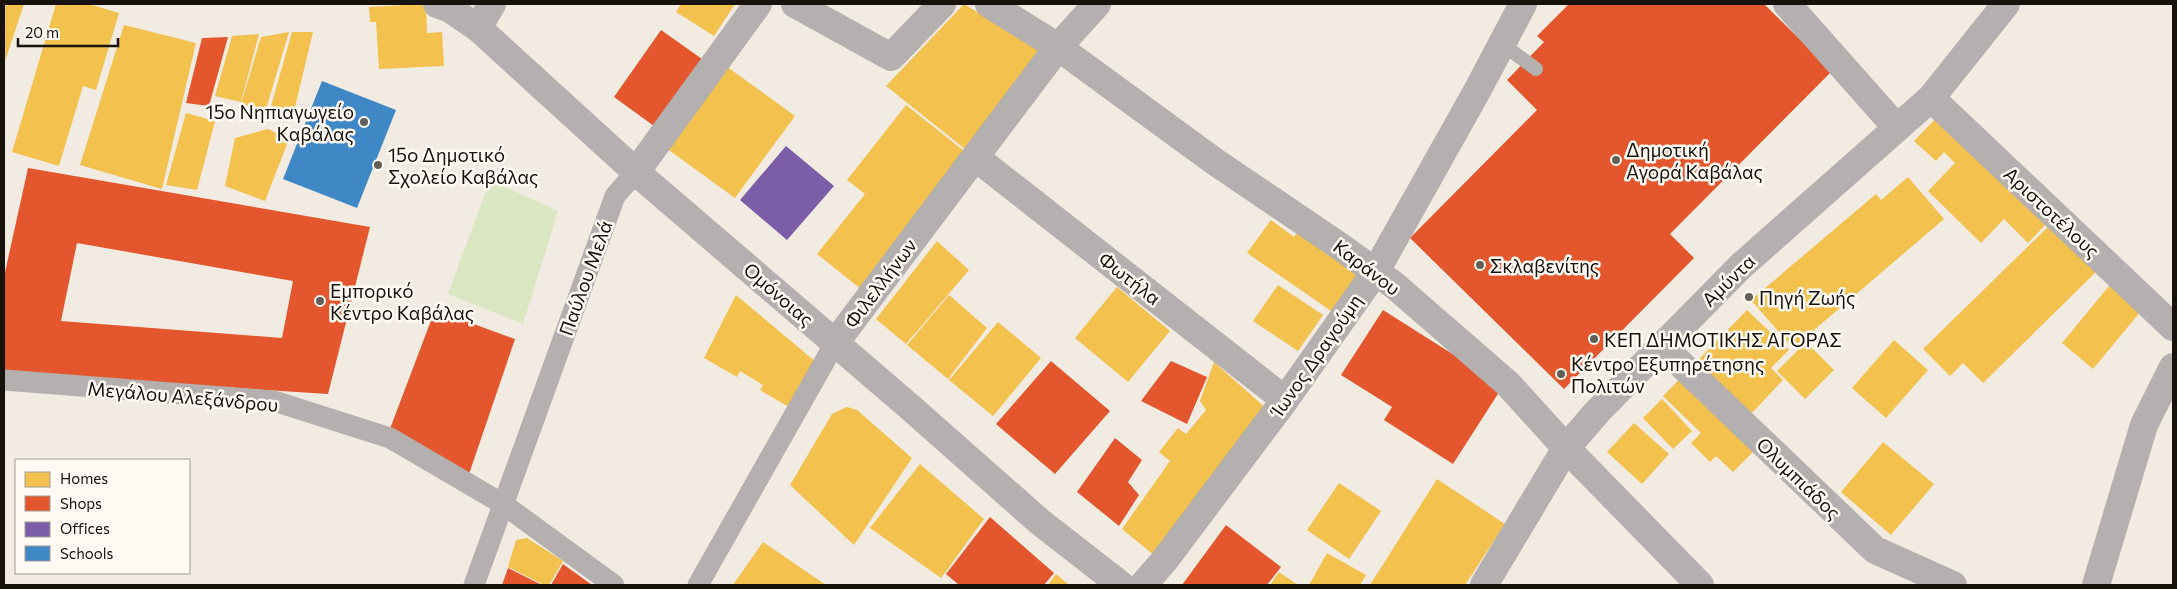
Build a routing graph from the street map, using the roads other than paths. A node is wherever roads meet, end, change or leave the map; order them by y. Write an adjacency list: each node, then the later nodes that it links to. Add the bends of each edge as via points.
1 (437, 4): 11 (street, Ομόνοιας)
2 (492, 4): 11 (street)
3 (758, 4): 18 (street, Παύλου Μελά)
4 (795, 4): 5 (street, via 891,57)
5 (942, 4)
6 (989, 4): 13 (street, Καράνου)
7 (1097, 4): 13 (street, Φιλελλήνων)
8 (1523, 4): 12 (street, Ίωνος Δραγούμη)
9 (1787, 4): 16 (street)
10 (2006, 4): 15 (street, Αμύντα)
11 (478, 28): 18 (street, Ομόνοιας)
12 (1502, 44): 14 (lane); 19 (street, Ίωνος Δραγούμη)
13 (1058, 47): 17 (street, Φιλελλήνων); 19 (street, Καράνου, via 1214,161)
14 (1536, 68)
15 (1931, 98): 16 (street, Αμύντα); 20 (street, Αριστοτέλους)
16 (1897, 128): 22 (street, Αμύντα, via 1741,266)
17 (975, 157): 21 (street, Φιλελλήνων); 25 (street, Φωτήλα)
18 (636, 172): 21 (street, Ομόνοιας); 27 (street, Παύλου Μελά, via 615,196)
19 (1376, 271): 25 (street, Ίωνος Δραγούμη); 26 (street, Καράνου, via 1508,384)
20 (2173, 327)
21 (835, 343): 30 (street, Φιλελλήνων); 31 (street, Ομόνοιας, via 1040,522)
22 (1662, 346): 26 (street, Αμύντα); 35 (street, Ολυμπιάδος, via 1875,550)
23 (2173, 367): 36 (street, via 2144,425)
24 (4, 380): 27 (street, Μεγάλου Αλεξάνδρου, via 274,401 390,438)
25 (1285, 400): 32 (street, Ίωνος Δραγούμη)
26 (1566, 448): 33 (street, Αμύντα); 34 (street, Καράνου)
27 (503, 504): 28 (street, Παύλου Μελά); 29 (street, Μεγάλου Αλεξάνδρου)
28 (474, 585)
29 (614, 585)
30 (698, 585)
31 (1121, 585)
32 (1143, 585)
33 (1484, 585)
34 (1700, 585)
35 (1953, 585)
36 (2096, 585)

